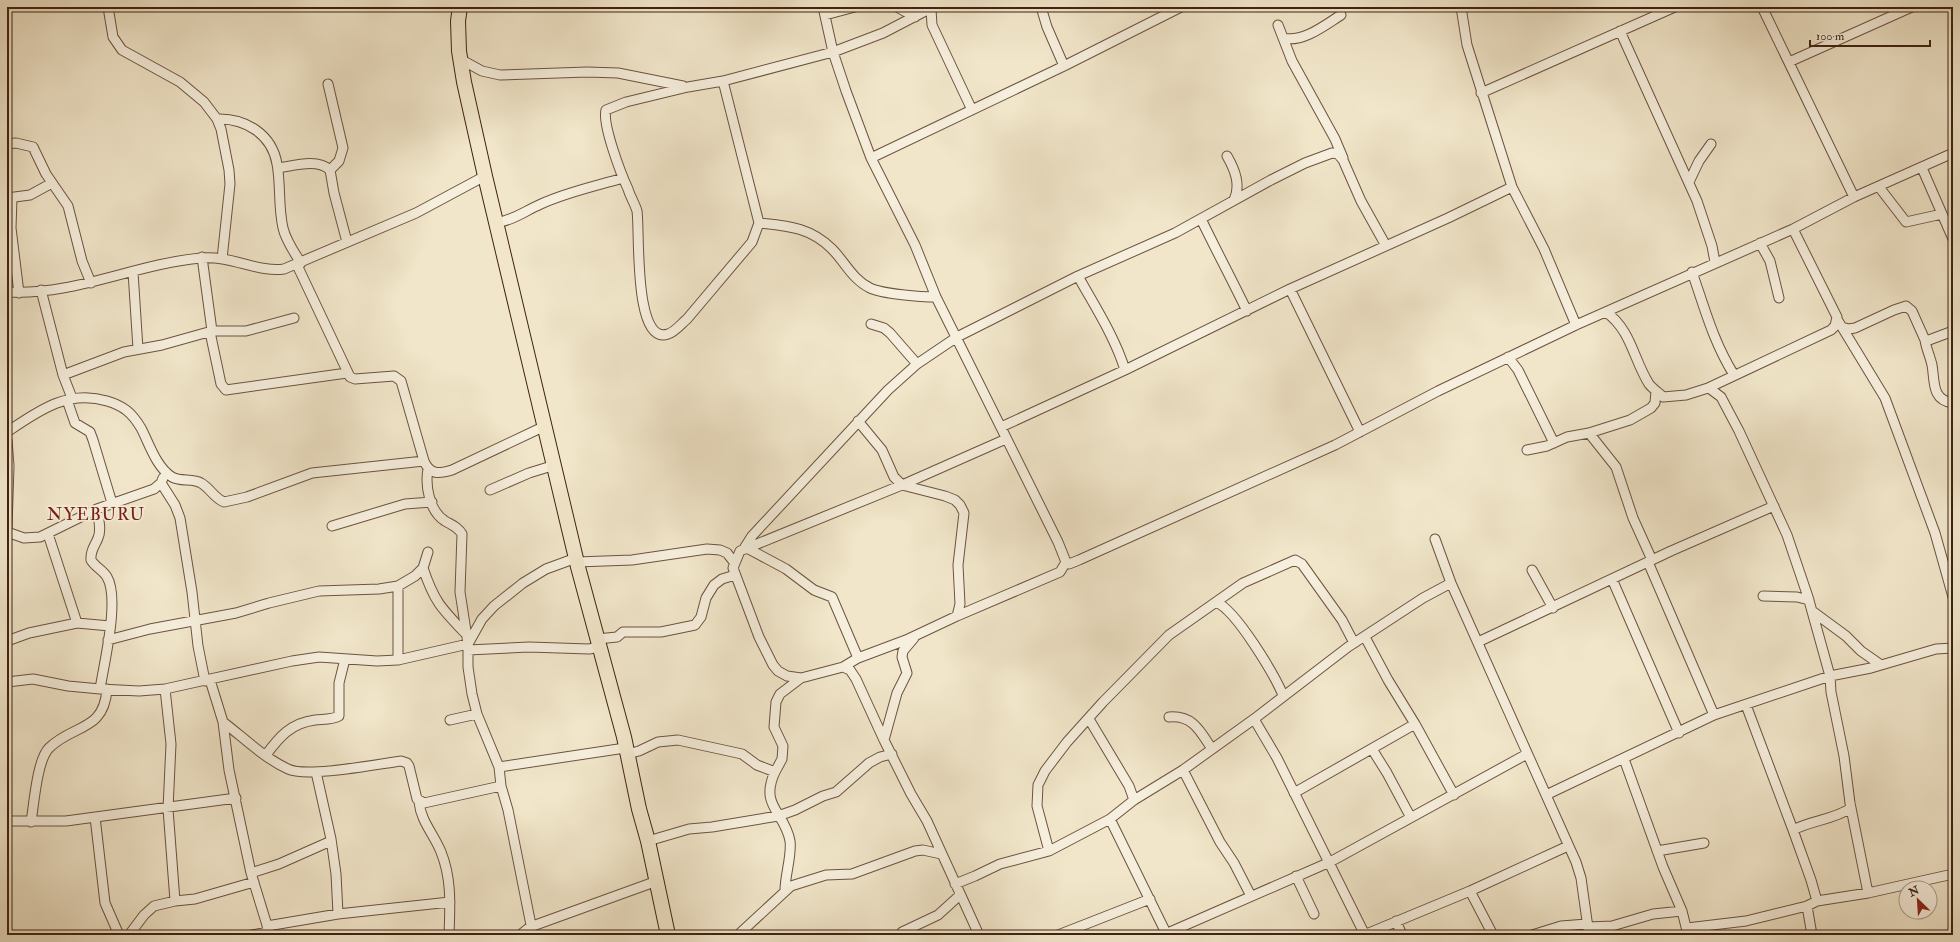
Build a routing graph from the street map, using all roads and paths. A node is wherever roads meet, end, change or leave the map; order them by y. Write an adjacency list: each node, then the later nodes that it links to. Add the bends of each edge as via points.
1 (108, 7): 27 (street, via 113,37 122,50 180,82 204,102)
2 (460, 7): 19 (main road)
3 (855, 7): 12 (street)
4 (897, 7): 14 (street)
5 (1041, 7): 21 (street)
6 (1181, 7): 21 (street)
7 (1461, 7): 25 (street, via 1467,45)
8 (1675, 7): 16 (street)
9 (1762, 7): 20 (street)
10 (1912, 7): 20 (street)
11 (932, 8): 14 (street); 26 (street, via 932,25)
12 (824, 11): 18 (street)
13 (1341, 15): 17 (street, via 1302,37)
14 (915, 17): 18 (street)
15 (1278, 25): 17 (street)
16 (1620, 31): 25 (street); 39 (street)
17 (1283, 38): 33 (street, via 1292,61 1335,140)
18 (832, 52): 22 (street); 32 (street)
19 (460, 59): 24 (street, via 482,71 500,75 618,73); 37 (main road)
20 (1789, 62): 43 (street)
21 (1064, 66): 26 (street)
22 (723, 81): 24 (street); 50 (street)
23 (328, 84): 36 (street, via 342,148 339,161)
24 (688, 87): 38 (street, via 626,102 606,110 604,117)
25 (1481, 94): 41 (street)
26 (972, 110): 32 (street)
27 (217, 119): 34 (street, via 238,120 262,134 272,149); 57 (street, via 230,184)
28 (7, 144): 40 (street, via 16,143 33,147)
29 (1711, 144): 39 (street)
30 (1953, 153): 35 (street)
31 (1227, 156): 45 (street, via 1237,181)
32 (871, 158): 68 (street, via 915,245)
33 (1343, 160): 45 (street, via 1338,154 1332,153 1278,176); 55 (street, via 1361,201)
34 (278, 168): 36 (street, via 320,164); 59 (street, via 283,227)
35 (1922, 168): 42 (street); 46 (street)
36 (330, 170): 53 (street)
37 (485, 176): 49 (main road); 53 (street, via 416,213)
38 (623, 178): 49 (street, via 570,193 541,204 513,219); 50 (street, via 637,211 639,270 646,312 650,326 659,335 667,335 687,319 752,242)
39 (1689, 182): 58 (street, via 1712,246)
40 (52, 183): 44 (street, via 30,195); 63 (street, via 68,206 82,261)
41 (1512, 187): 55 (street, via 1448,218); 75 (street, via 1544,249)
42 (1879, 187): 43 (street); 46 (street, via 1906,222)
43 (1854, 197): 51 (street)
44 (10, 198): 67 (street)
45 (1234, 200): 47 (street)
46 (1942, 214): 48 (street)
47 (1201, 219): 62 (street); 70 (street)
48 (1949, 221): 52 (street)
49 (496, 223): 94 (main road)
50 (759, 223): 68 (street, via 797,227 813,236 831,248 853,276 870,288)
51 (1793, 229): 54 (street); 73 (street)
52 (1953, 239)
53 (347, 242): 59 (street)
54 (1760, 243): 58 (street); 69 (street, via 1770,261)
55 (1385, 244): 64 (street)
56 (202, 257): 57 (street); 60 (street, via 164,263); 78 (street)
57 (222, 258): 59 (street, via 274,271)
58 (1715, 262): 61 (street)
59 (299, 264): 85 (street)
60 (133, 272): 63 (street); 81 (street)
61 (1692, 272): 71 (street); 87 (street, via 1713,335)
62 (1078, 276): 79 (street); 84 (street, via 1105,323)
63 (91, 283): 65 (street)
64 (1290, 289): 70 (street); 97 (street)
65 (42, 290): 67 (street); 86 (street)
66 (7, 292): 67 (street)
67 (19, 293)
68 (936, 297): 79 (street)
69 (1779, 298)
70 (1247, 311): 84 (street)
71 (1606, 312): 75 (street); 89 (street, via 1623,328 1650,384)
72 (294, 318): 78 (street, via 246,332)
73 (1837, 319): 76 (street); 87 (street, via 1831,330)
74 (871, 324): 83 (street, via 890,333)
75 (1576, 325): 82 (street)
76 (1842, 327): 80 (street, via 1848,330 1855,328 1906,306 1912,311); 127 (street, via 1885,398)
77 (1953, 330): 80 (street)
78 (211, 332): 81 (street); 85 (street, via 221,384 226,390)
79 (958, 337): 83 (street); 95 (street)
80 (1925, 340): 92 (street, via 1936,392 1943,400)
81 (138, 349): 86 (street, via 110,356)
82 (1508, 357): 97 (street); 101 (street, via 1518,370)
83 (917, 364): 93 (street)
84 (1125, 370): 95 (street)
85 (347, 373): 103 (street, via 355,379 394,376 401,382)
86 (63, 375): 91 (street)
87 (1731, 376): 88 (street); 90 (street, via 1722,386)
88 (1709, 388): 89 (street, via 1673,397 1664,397); 90 (street)
89 (1656, 391): 98 (street, via 1655,403 1645,414)
90 (1721, 397): 111 (street)
91 (70, 399): 96 (street, via 33,415); 105 (street, via 93,397 124,407 133,416); 110 (street, via 75,424 90,432)
92 (1953, 402)
93 (858, 421): 107 (street, via 882,450 894,476); 118 (street, via 752,536)
94 (545, 426): 103 (street, via 441,474 434,473); 104 (main road)
95 (1001, 427): 99 (street)
96 (7, 432)
97 (1360, 432): 123 (street, via 1079,560 1069,564)
98 (1589, 433): 101 (street, via 1567,437); 121 (street, via 1616,468)
99 (1006, 439): 107 (street); 123 (street)
100 (7, 440): 114 (street)
101 (1554, 443): 102 (street)
102 (1527, 450)
103 (426, 465): 105 (street, via 312,473 247,497 224,502 202,484 173,478); 109 (street, via 426,484)
104 (555, 465): 108 (street); 120 (main road)
105 (163, 468): 106 (street)
106 (161, 483): 110 (street, via 154,489); 138 (street, via 180,518 192,592)
107 (902, 485): 118 (street); 137 (street, via 950,498 960,504 964,513 958,565 960,604)
108 (490, 490)
109 (432, 502): 113 (street, via 405,504); 141 (street, via 439,516 462,534 460,592)
110 (112, 503): 112 (street)
111 (1774, 506): 121 (street); 133 (street, via 1788,535)
112 (97, 508): 116 (street); 140 (street, via 100,528 90,555 112,586)
113 (332, 526)
114 (7, 528)
115 (7, 532): 116 (street, via 33,539)
116 (48, 534): 139 (street)
117 (1435, 539): 129 (street)
118 (745, 548): 122 (street, via 740,551); 151 (street, via 786,569 814,590 832,597)
119 (428, 552): 124 (street)
120 (576, 560): 122 (street, via 632,560 707,549 727,553); 147 (main road); 149 (street, via 546,569 494,606 482,619)
121 (1650, 561): 128 (street); 165 (street)
122 (734, 562): 126 (street)
123 (1066, 562): 137 (street, via 1060,572)
124 (423, 568): 130 (street); 141 (street, via 440,607)
125 (1532, 570): 135 (street)
126 (735, 575): 147 (street, via 714,585 706,598 701,617 694,625 661,632 624,632); 157 (street, via 759,637 773,665 787,676)
127 (1950, 576): 132 (street)
128 (1612, 579): 135 (street); 172 (street)
129 (1451, 583): 143 (street, via 1423,598); 146 (street)
130 (398, 586): 138 (street, via 319,591); 153 (street)
131 (1763, 596): 133 (street)
132 (1953, 597)
133 (1809, 600): 136 (street)
134 (1216, 602): 148 (street, via 1243,583 1295,560 1302,564 1342,620); 162 (street, via 1226,608 1258,651 1270,668); 167 (street, via 1169,636 1102,702)
135 (1553, 608): 146 (street)
136 (1812, 611): 154 (street); 156 (street)
137 (957, 616): 142 (street)
138 (194, 622): 144 (street, via 150,629); 158 (street)
139 (77, 623): 140 (street); 145 (street, via 29,633)
140 (110, 626): 144 (street)
141 (466, 633): 149 (street)
142 (917, 635): 151 (street); 173 (street, via 903,651 906,673 897,692)
143 (1365, 637): 148 (street); 171 (street)
144 (108, 640): 160 (street)
145 (7, 641)
146 (1478, 642): 178 (street)
147 (598, 643): 149 (street, via 588,648); 176 (main road)
148 (1354, 643): 162 (street)
149 (468, 647): 153 (street); 164 (street, via 469,674)
150 (1953, 648): 154 (street, via 1936,649)
151 (858, 658): 155 (street)
152 (345, 659): 153 (street); 158 (street, via 319,657 292,661); 179 (street, via 339,683 339,716 309,721 287,730)
153 (398, 660)
154 (1881, 665): 156 (street)
155 (843, 667): 157 (street); 173 (street, via 850,670 856,678)
156 (1830, 676): 163 (street); 193 (street)
157 (801, 678): 184 (street, via 780,694 776,702 774,727 783,746 782,759)
158 (208, 681): 161 (street); 170 (street)
159 (7, 682): 160 (street, via 33,679)
160 (103, 689): 161 (street); 199 (street, via 104,708 96,719 48,749 41,762)
161 (165, 689): 192 (street, via 171,744)
162 (1283, 695): 168 (street)
163 (1746, 705): 165 (street); 200 (street)
164 (477, 714): 169 (street); 181 (street)
165 (1714, 715): 172 (street)
166 (1169, 718): 174 (street, via 1185,718 1191,721)
167 (1089, 719): 190 (street, via 1129,786); 205 (street, via 1064,745 1038,785 1037,806)
168 (1254, 719): 174 (street); 186 (street)
169 (450, 720)
170 (223, 722): 179 (street); 189 (street, via 228,764)
171 (1415, 724): 175 (street); 187 (street)
172 (1679, 733): 180 (street)
173 (884, 740): 177 (street)
174 (1212, 749): 182 (street)
175 (1372, 749): 186 (street); 196 (street)
176 (626, 751): 181 (street); 184 (street, via 639,751 658,742 678,740 742,754 757,765); 201 (main road)
177 (892, 754): 195 (street, via 869,763 836,792); 207 (street)
178 (1527, 754): 187 (street); 188 (street)
179 (266, 755): 183 (street, via 288,770)
180 (1624, 759): 188 (street); 206 (street)
181 (499, 767): 185 (street)
182 (1184, 770): 190 (street); 219 (street, via 1220,842)
183 (316, 772): 191 (street, via 405,762 409,766); 202 (street)
184 (775, 772): 195 (street, via 770,786 770,796)
185 (501, 786): 191 (street); 231 (street)
186 (1294, 793): 208 (street)
187 (1454, 795): 196 (street)
188 (1546, 795): 204 (street)
189 (236, 798): 192 (street); 209 (street)
190 (1134, 800): 197 (street)
191 (419, 802): 223 (street, via 421,816 447,870)
192 (168, 808): 194 (street); 221 (street)
193 (1850, 808): 200 (street, via 1838,816 1809,822); 217 (street)
194 (95, 816): 199 (street, via 66,822); 234 (street, via 105,903)
195 (778, 816): 201 (street, via 689,829); 215 (street, via 784,822 790,847)
196 (1410, 816): 208 (street)
197 (1110, 819): 205 (street); 220 (street)
198 (7, 821): 199 (street)
199 (31, 822)
200 (1793, 830): 222 (street)
201 (648, 840): 212 (main road)
202 (331, 841): 209 (street, via 279,864); 226 (street)
203 (1704, 843): 206 (street)
204 (1568, 846): 216 (street); 229 (street, via 1581,878)
205 (1049, 851): 214 (street, via 1000,864)
206 (1657, 851): 225 (street)
207 (941, 854): 214 (street); 215 (street, via 915,851 852,874 826,875 797,883)
208 (1330, 862): 211 (street); 244 (street)
209 (251, 873): 213 (street)
210 (1953, 874): 217 (street)
211 (1296, 876): 219 (street); 227 (street)
212 (657, 881): 231 (street); 239 (main road)
213 (254, 882): 221 (street, via 195,899); 230 (street)
214 (954, 884): 218 (street)
215 (785, 890): 240 (street)
216 (1470, 891): 228 (street); 246 (street)
217 (1868, 893): 222 (street)
218 (960, 895): 241 (street, via 938,915); 242 (street)
219 (1251, 896): 233 (street)
220 (1150, 899): 233 (street); 243 (street)
221 (175, 901): 235 (street, via 154,906)
222 (1817, 901): 224 (street)
223 (450, 902): 226 (street); 237 (street)
224 (1807, 906): 232 (street); 248 (street)
225 (1682, 911): 229 (street, via 1653,914 1612,926); 232 (street)
226 (338, 914): 230 (street)
227 (1314, 914)
228 (1396, 921): 244 (street); 245 (street)
229 (1588, 929): 247 (street, via 1561,926)
230 (269, 931): 236 (street)
231 (532, 931): 238 (street)
232 (1687, 931)
233 (1166, 934)
234 (119, 935)
235 (129, 935)
236 (252, 935)
237 (449, 935)
238 (520, 935)
239 (668, 935)
240 (738, 935)
241 (900, 935)
242 (979, 935)
243 (1058, 935)
244 (1364, 935)
245 (1402, 935)
246 (1493, 935)
247 (1532, 935)
248 (1812, 935)

